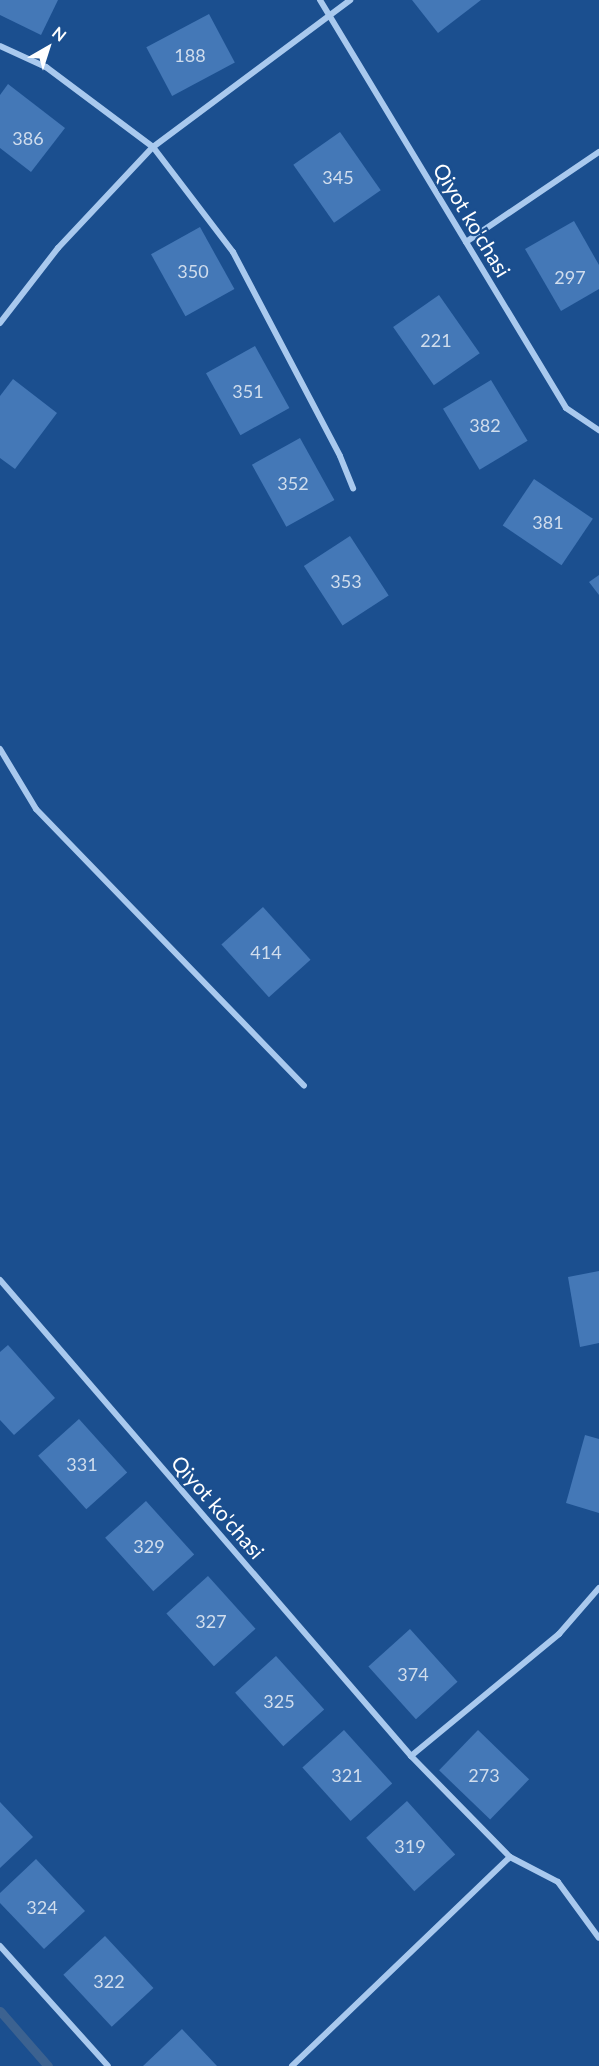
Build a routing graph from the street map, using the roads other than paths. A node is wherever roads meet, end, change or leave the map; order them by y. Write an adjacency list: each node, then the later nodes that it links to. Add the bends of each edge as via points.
1 (320, 0): 3 (street, Qiyot ko'chasi)
2 (350, 0): 3 (street)
3 (329, 16): 5 (street); 7 (street, Qiyot ko'chasi)
4 (0, 46): 5 (street, via 46,68)
5 (153, 147): 8 (street, via 58,248); 10 (street, via 233,252)
6 (599, 152): 7 (street)
7 (466, 242): 9 (street, Qiyot ko'chasi, via 566,408)
8 (0, 323)
9 (599, 430)
10 (353, 488)
11 (0, 749): 12 (street, via 36,809)
12 (304, 1086)
13 (0, 1280): 15 (street, Qiyot ko'chasi)
14 (599, 1588): 15 (street, via 559,1634)
15 (411, 1756): 16 (street, Qiyot ko'chasi)
16 (510, 1857): 17 (street, Qiyot ko'chasi, via 558,1882); 20 (street)
17 (599, 1938)
18 (0, 1946): 19 (street)
19 (108, 2066)
20 (292, 2066)

